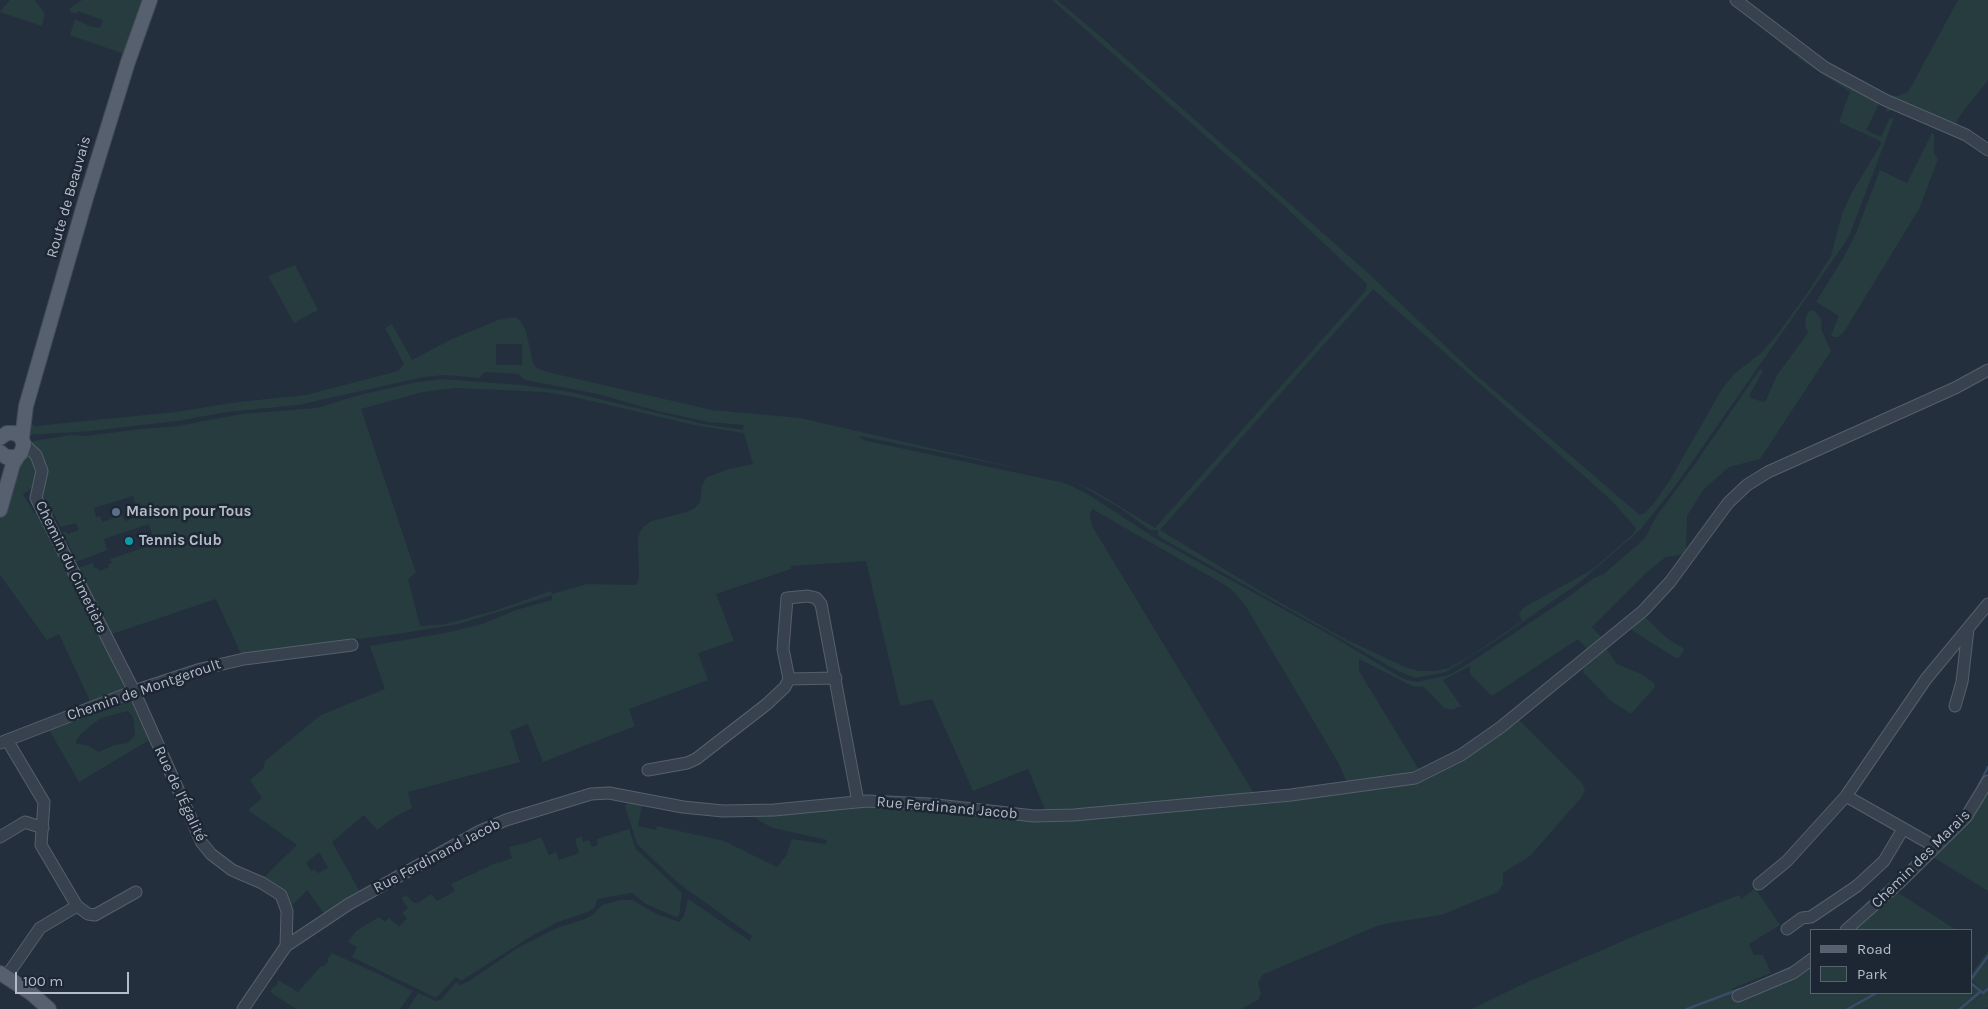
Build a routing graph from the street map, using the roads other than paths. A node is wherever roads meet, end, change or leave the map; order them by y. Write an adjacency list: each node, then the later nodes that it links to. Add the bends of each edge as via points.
1 (150, 0): 5 (main road, Route de Beauvais, via 106,131)
2 (1736, 0): 3 (street, via 1837,75 1966,135)
3 (1988, 150)
4 (1988, 370): 22 (street, Rue Ferdinand Jacob, via 1768,472 1747,485 1728,503 1670,582 1643,611 1501,727 1461,755 1415,778 1291,795 1074,815 1034,816 928,804)
5 (26, 406): 6 (main road, Route de Beauvais, via 21,418); 7 (main road, Route de Beauvais)
6 (3, 435): 7 (main road, via 14,432)
7 (21, 446): 8 (main road, via 9,458); 10 (main road, Route de Beauvais); 16 (street, Chemin du Cimetière, via 36,455 42,471 36,498)
8 (1, 454): 9 (main road, via 6,468)
9 (0, 493)
10 (0, 510)
11 (1988, 604): 12 (street)
12 (1968, 629): 17 (street, via 1962,682); 21 (street, via 1926,679)
13 (352, 645): 16 (street, Chemin de Montgeroult, via 230,661)
14 (836, 678): 15 (street); 15 (street, via 821,604 808,596 787,598 783,649); 22 (street)
15 (788, 679): 19 (street, via 785,688 767,704 696,759)
16 (134, 691): 18 (street, Chemin de Montgeroult); 32 (street, Rue de l'Égalité, via 205,848 232,870 275,889 283,897 287,910)
17 (1955, 706)
18 (4, 742): 23 (street, via 44,802)
19 (648, 770)
20 (1988, 781): 31 (street, Chemin des Marais, via 1966,817)
21 (1846, 796): 24 (street); 27 (street, via 1787,862)
22 (858, 802): 32 (street, Rue Ferdinand Jacob, via 723,811 683,808 609,793 591,794 480,831 349,904)
23 (43, 828): 25 (street, via 25,822); 29 (street, via 41,845)
24 (1903, 830): 26 (street); 30 (street, via 1884,861 1857,886)
25 (0, 837)
26 (1927, 842)
27 (1759, 884)
28 (136, 892): 29 (street, via 95,914 88,914)
29 (76, 906): 34 (street, via 40,928)
30 (1787, 929)
31 (1847, 929)
32 (286, 946): 37 (street, Rue Ferdinand Jacob)
33 (1810, 960): 35 (street, via 1792,973)
34 (3, 975): 36 (main road)
35 (1738, 996)
36 (49, 1009)
37 (243, 1009)

